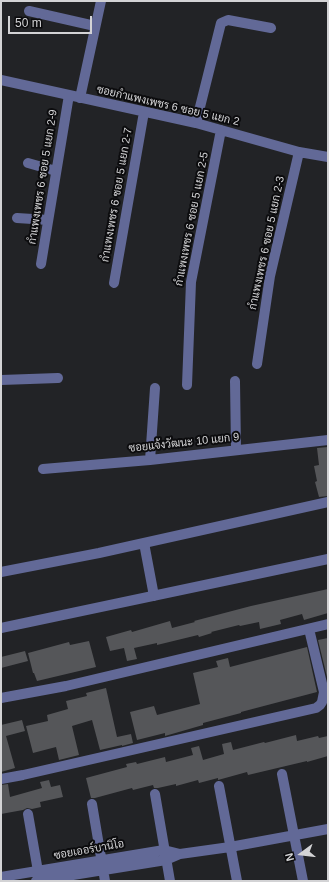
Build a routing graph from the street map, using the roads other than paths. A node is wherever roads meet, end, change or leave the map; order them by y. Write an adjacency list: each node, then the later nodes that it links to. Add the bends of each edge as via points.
1 (101, 1): 3 (street)
2 (29, 11): 3 (street)
3 (95, 26): 7 (street)
4 (271, 28): 9 (street, via 228,20 220,23)
5 (1, 80): 6 (street, ซอยกำแพงเพชร 6 ซอย 5 แยก 2)
6 (69, 95): 7 (street, ซอยกำแพงเพชร 6 ซอย 5 แยก 2); 14 (street, กำแพงเพชร 6 ซอย 5 แยก 2-9)
7 (80, 98): 8 (street, ซอยกำแพงเพชร 6 ซอย 5 แยก 2)
8 (144, 112): 9 (street, ซอยกำแพงเพชร 6 ซอย 5 แยก 2); 18 (street, กำแพงเพชร 6 ซอย 5 แยก 2-7)
9 (196, 123): 10 (street, ซอยกำแพงเพชร 6 ซอย 5 แยก 2)
10 (222, 130): 11 (street, ซอยกำแพงเพชร 6 ซอย 5 แยก 2); 23 (street, กำแพงเพชร 6 ซอย 5 แยก 2-5, via 191,282)
11 (299, 152): 12 (street, ซอยกำแพงเพชร 6 ซอย 5 แยก 2); 19 (street, กำแพงเพชร 6 ซอย 5 แยก 2-3, via 270,276)
12 (328, 156)
13 (28, 163): 14 (street)
14 (56, 171): 16 (street, กำแพงเพชร 6 ซอย 5 แยก 2-9)
15 (17, 218): 16 (street)
16 (48, 220): 17 (street, กำแพงเพชร 6 ซอย 5 แยก 2-9)
17 (41, 264)
18 (114, 283)
19 (257, 364)
20 (58, 378): 21 (street)
21 (1, 380)
22 (235, 381): 26 (street)
23 (187, 385)
24 (155, 388): 27 (street)
25 (328, 440): 26 (street, ซอยแจ้งวัฒนะ 10 แยก 9)
26 (236, 450): 27 (street, ซอยแจ้งวัฒนะ 10 แยก 9)
27 (150, 460): 28 (street, ซอยแจ้งวัฒนะ 10 แยก 9)
28 (43, 469)
29 (328, 502): 30 (street)
30 (144, 543): 32 (street); 33 (street)
31 (328, 559): 33 (street)
32 (1, 572)
33 (154, 596): 35 (street)
34 (328, 624): 36 (street)
35 (1, 628)
36 (309, 629): 37 (street, via 66,686); 39 (street, via 324,692 322,702 316,708)
37 (1, 698)
38 (282, 774): 45 (street)
39 (1, 779)
40 (219, 786): 46 (street)
41 (155, 794): 47 (street)
42 (92, 804): 48 (street)
43 (28, 814): 50 (street)
44 (328, 830): 45 (street, ซอยเออร์บานิโอ)
45 (294, 836): 46 (street, ซอยเออร์บานิโอ); 54 (street)
46 (230, 847): 47 (street, ซอยเออร์บานิโอ); 53 (street)
47 (165, 855): 48 (street, ซอยเออร์บานิโอ); 52 (street)
48 (103, 865): 50 (street, ซอยเออร์บานิโอ); 51 (street)
49 (1, 877): 50 (street, ซอยเออร์บานิโอ)
50 (38, 878)
51 (105, 881)
52 (170, 881)
53 (237, 881)
54 (303, 881)

